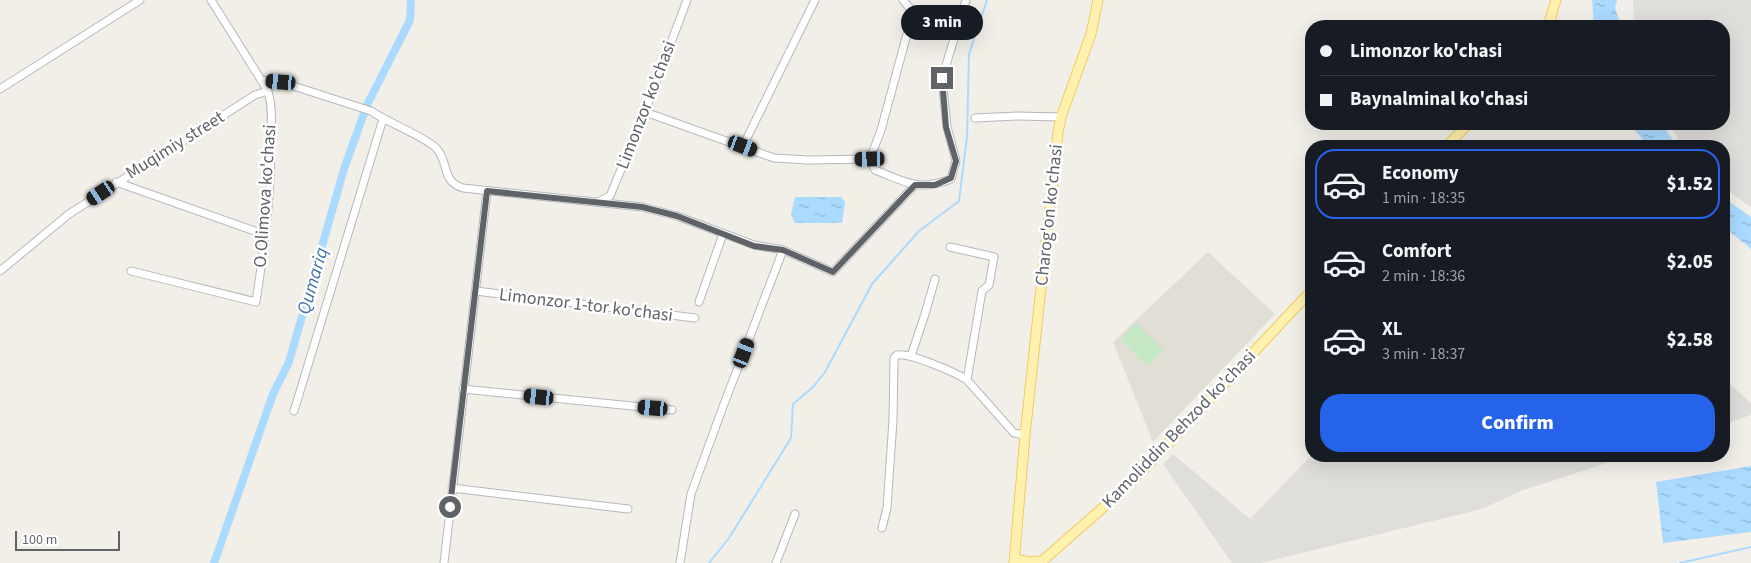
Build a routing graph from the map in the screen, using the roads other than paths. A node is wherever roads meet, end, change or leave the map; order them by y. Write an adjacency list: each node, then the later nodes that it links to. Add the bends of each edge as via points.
1 (140, 0): 11 (street)
2 (211, 0): 10 (street)
3 (687, 0): 13 (street, Limonzor ko'chasi)
4 (815, 0): 19 (street)
5 (903, 0): 20 (street, via 912,12 881,130)
6 (966, 0): 22 (street, via 942,78 946,127 956,161 951,178 935,185)
7 (1098, 0): 14 (main road, Charog'on ko'chasi, via 1091,34)
8 (1556, 0): 9 (main road)
9 (1550, 20)
10 (261, 80): 12 (street); 16 (street, via 281,82 357,106)
11 (0, 89)
12 (268, 90): 21 (street, Muqimiy street, via 254,95); 26 (street, O.Olimova ko'chasi, via 271,157)
13 (645, 112): 19 (street); 24 (street, Limonzor ko'chasi, via 610,196)
14 (1061, 117): 15 (street); 41 (main road, Charog'on ko'chasi)
15 (976, 118)
16 (383, 119): 23 (street, via 437,149 448,179 454,185); 40 (street)
17 (1462, 130): 18 (main road)
18 (1453, 140)
19 (743, 146): 20 (street, via 774,158)
20 (870, 159): 22 (street, via 874,170)
21 (116, 182): 26 (street); 29 (street, Muqimiy street, via 69,214)
22 (915, 185): 28 (street, via 833,272)
23 (487, 191): 24 (street); 32 (street)
24 (597, 203): 25 (street, via 642,207 677,216)
25 (723, 234): 28 (street, via 754,246); 34 (street)
26 (266, 235): 30 (street, O.Olimova ko'chasi, via 256,302)
27 (950, 247): 37 (street, via 994,257 989,285 982,291)
28 (783, 250): 49 (street, via 691,494)
29 (0, 270)
30 (131, 271)
31 (935, 279): 36 (street)
32 (476, 291): 35 (street, Limonzor 1-tor ko'chasi); 38 (street)
33 (1305, 297): 47 (main road, Kamoliddin Behzod ko'chasi, via 1149,464)
34 (700, 302)
35 (695, 318)
36 (911, 356): 37 (street); 45 (street, via 901,354 894,358 894,420 887,508)
37 (967, 380): 41 (street, via 1014,433)
38 (463, 389): 39 (street); 42 (street)
39 (672, 410)
40 (294, 411)
41 (1025, 435): 46 (main road, Charog'on ko'chasi)
42 (452, 488): 43 (street); 48 (street)
43 (628, 509)
44 (796, 514): 50 (street)
45 (882, 528)
46 (1015, 561): 47 (main road)
47 (1041, 562)
48 (444, 563)
49 (680, 563)
50 (776, 563)

